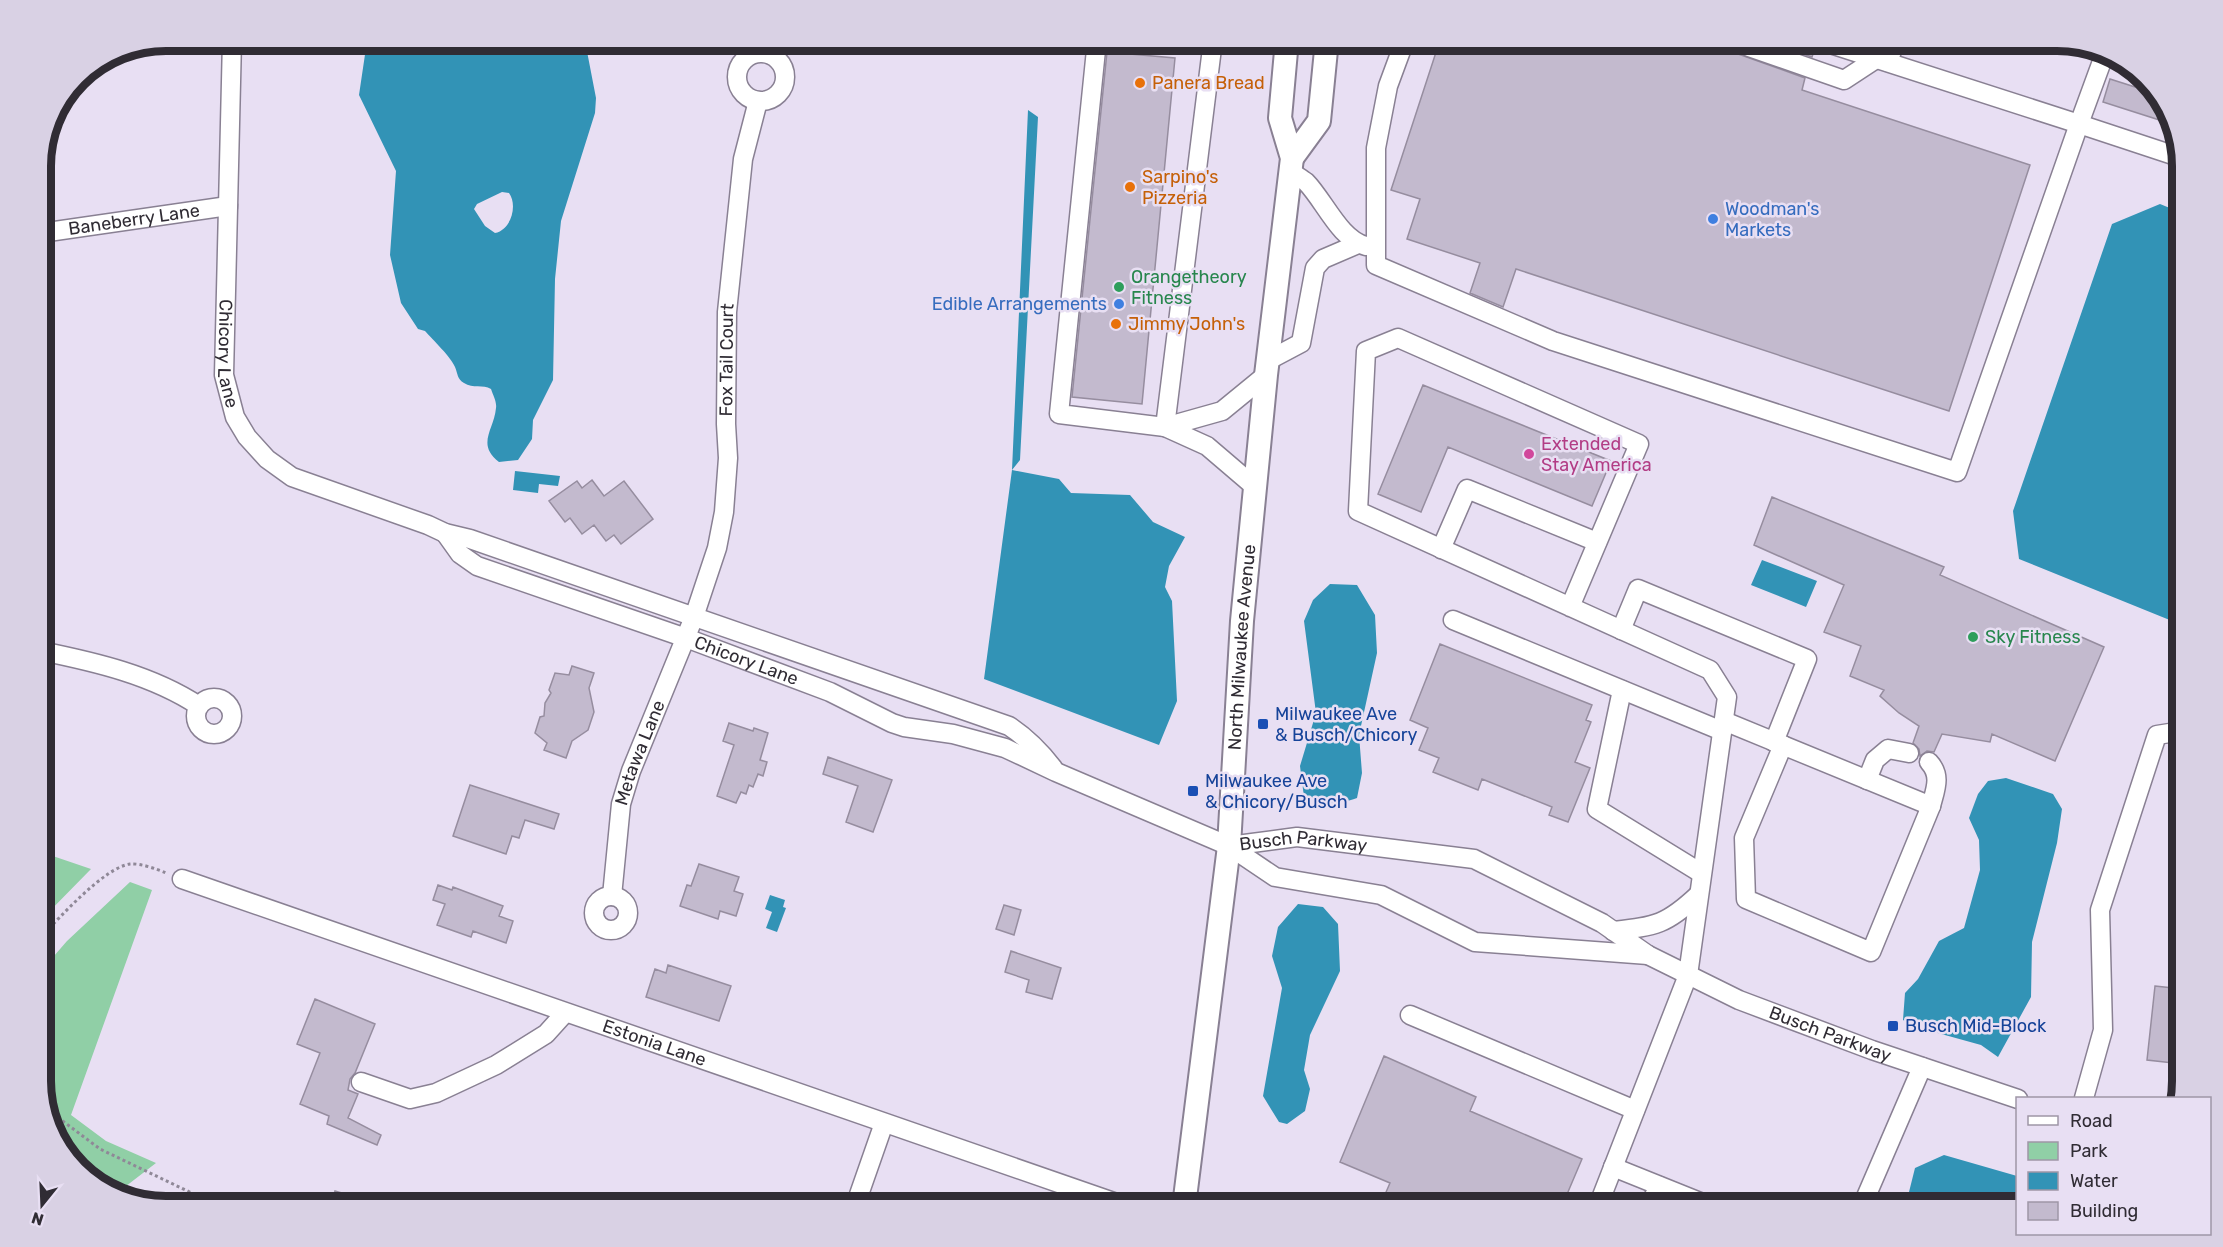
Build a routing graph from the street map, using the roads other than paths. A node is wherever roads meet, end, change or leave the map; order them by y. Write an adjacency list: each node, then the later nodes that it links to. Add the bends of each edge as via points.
1 (232, 51): 16 (street, Chicory Lane)
2 (1096, 51): 21 (street, via 1059,414)
3 (1212, 51): 21 (street)
4 (1286, 51): 15 (main road, North Milwaukee Avenue, via 1280,118)
5 (1326, 51): 15 (main road, North Milwaukee Avenue, via 1319,121)
6 (1401, 51): 19 (street, via 1388,86 1376,148)
7 (1761, 51): 10 (street, via 1844,80)
8 (1852, 51): 10 (street)
9 (1889, 51): 10 (street)
10 (1882, 61): 13 (street)
11 (2103, 61): 13 (street)
12 (758, 101): 27 (street, Fox Tail Court, via 743,159 727,312 728,458 724,512 717,548)
13 (2079, 124): 14 (street); 19 (street, via 1957,472 1553,341 1376,266)
14 (2172, 155)
15 (1291, 164): 18 (street); 20 (main road, North Milwaukee Avenue)
16 (228, 206): 17 (street, Baneberry Lane); 23 (street, Chicory Lane, via 224,375 235,417 247,437 267,459 292,477)
17 (51, 232)
18 (1358, 244): 19 (street); 20 (street, via 1323,259 1315,268 1301,343)
19 (1376, 248)
20 (1267, 368): 21 (street, via 1222,411); 22 (main road, North Milwaukee Avenue)
21 (1165, 427): 22 (street, via 1207,446)
22 (1255, 487): 44 (main road, North Milwaukee Avenue, via 1242,621)
23 (445, 533): 27 (street, Chicory Lane); 30 (street, Chicory Lane, via 460,554 477,566)
24 (1597, 542): 25 (street, via 1467,489); 25 (street, via 1638,444 1398,338 1366,351 1358,512); 26 (street)
25 (1441, 549): 26 (street)
26 (1570, 607): 29 (street)
27 (694, 617): 30 (street, Metawa Lane); 33 (street, Chicory Lane)
28 (1453, 620): 32 (street)
29 (1621, 630): 35 (street, via 1710,670 1727,697); 38 (street, via 1638,589 1807,659)
30 (686, 638): 36 (street, Chicory Lane, via 830,692 892,723); 47 (street, Metawa Lane, via 621,804)
31 (51, 653): 34 (street, via 152,681)
32 (1622, 690): 35 (street); 45 (street, via 1597,809)
33 (933, 699): 36 (street); 41 (street, Chicory Lane, via 1015,730 1037,748)
34 (199, 706)
35 (1723, 726): 38 (street); 45 (street)
36 (922, 729): 41 (street, Chicory Lane, via 1005,748)
37 (2172, 733): 56 (street, via 2157,735 2100,910 2103,1030)
38 (1778, 743): 42 (street); 43 (street, via 1744,838 1746,899 1871,952)
39 (1909, 753): 42 (street, via 1888,749 1875,760)
40 (1929, 762): 43 (street, via 1936,769 1937,781)
41 (1056, 772): 44 (street, Chicory Lane)
42 (1867, 780): 43 (street)
43 (1931, 807)
44 (1229, 846): 49 (street, Busch Parkway, via 1297,837 1474,859); 50 (street, Busch Parkway, via 1275,877 1381,896 1475,942); 64 (main road, North Milwaukee Avenue)
45 (1701, 873): 48 (street)
46 (182, 879): 52 (street, Estonia Lane)
47 (612, 896)
48 (1698, 896): 49 (street, via 1679,914 1652,927); 51 (street)
49 (1613, 931): 50 (street, Busch Parkway)
50 (1648, 955): 51 (street, Busch Parkway)
51 (1688, 975): 54 (street, Busch Parkway, via 1750,1004); 58 (street)
52 (565, 1013): 55 (street, via 546,1034 496,1065 436,1094 410,1099); 59 (street, Estonia Lane)
53 (1410, 1015): 58 (street)
54 (1922, 1067): 57 (street, Busch Parkway); 68 (street)
55 (361, 1082)
56 (2084, 1097)
57 (2016, 1098)
58 (1635, 1110): 60 (street)
59 (884, 1123): 62 (street); 63 (street, Estonia Lane)
60 (1613, 1167): 61 (street); 65 (street)
61 (1659, 1186): 66 (street); 67 (street)
62 (858, 1196)
63 (1096, 1196)
64 (1185, 1196)
65 (1602, 1196)
66 (1654, 1196)
67 (1684, 1196)
68 (1866, 1196)

